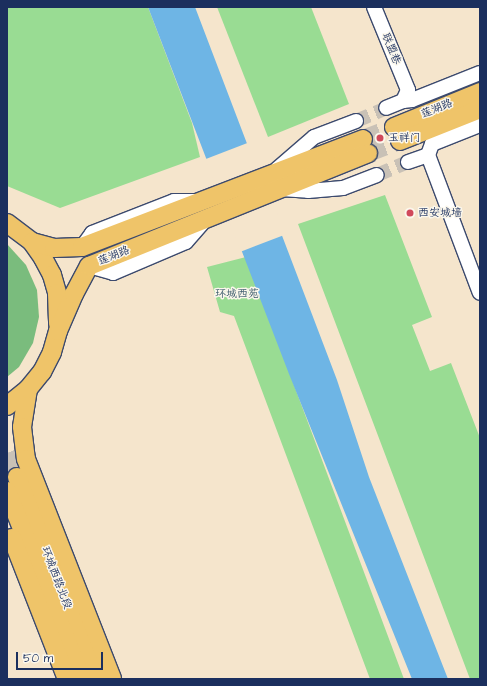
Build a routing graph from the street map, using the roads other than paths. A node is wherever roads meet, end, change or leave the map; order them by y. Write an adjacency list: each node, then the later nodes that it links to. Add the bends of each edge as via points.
1 (374, 7): 4 (street, 联盟巷)
2 (480, 73): 4 (street, via 412,100)
3 (480, 92): 6 (main road, 莲湖路, via 397,134)
4 (406, 96): 5 (street)
5 (386, 108)
6 (480, 110)
7 (356, 121): 11 (street, via 314,137)
8 (480, 125): 9 (street, via 432,144)
9 (428, 155): 10 (street); 22 (street)
10 (408, 162)
11 (274, 172): 13 (main road, via 365,146); 14 (main road, 莲湖路)
12 (377, 175): 13 (street, via 343,188 308,191)
13 (281, 189): 15 (main road, 莲湖路)
14 (199, 201): 17 (main road, 莲湖路); 19 (street, via 174,201 92,233)
15 (206, 218): 20 (main road, 莲湖路); 21 (street, via 186,242 113,273)
16 (7, 223): 18 (main road)
17 (99, 240): 19 (main road, 莲湖路); 20 (main road, via 97,252)
18 (32, 242): 19 (main road, via 54,248); 23 (main road, via 43,258 55,287 59,312)
19 (82, 247)
20 (106, 259): 21 (main road, 莲湖路)
21 (90, 266): 23 (main road, 莲湖路)
22 (480, 293)
23 (58, 331): 24 (main road, via 49,359)
24 (28, 390): 25 (main road); 27 (main road, via 22,426)
25 (7, 406)
26 (7, 432): 27 (main road)
27 (24, 442): 33 (main road, via 26,459)
28 (12, 484): 31 (main road, 环城西路北段); 32 (main road, 环城西路北段)
29 (7, 524): 30 (main road)
30 (67, 679)
31 (82, 679)
32 (95, 679)
33 (112, 679)

